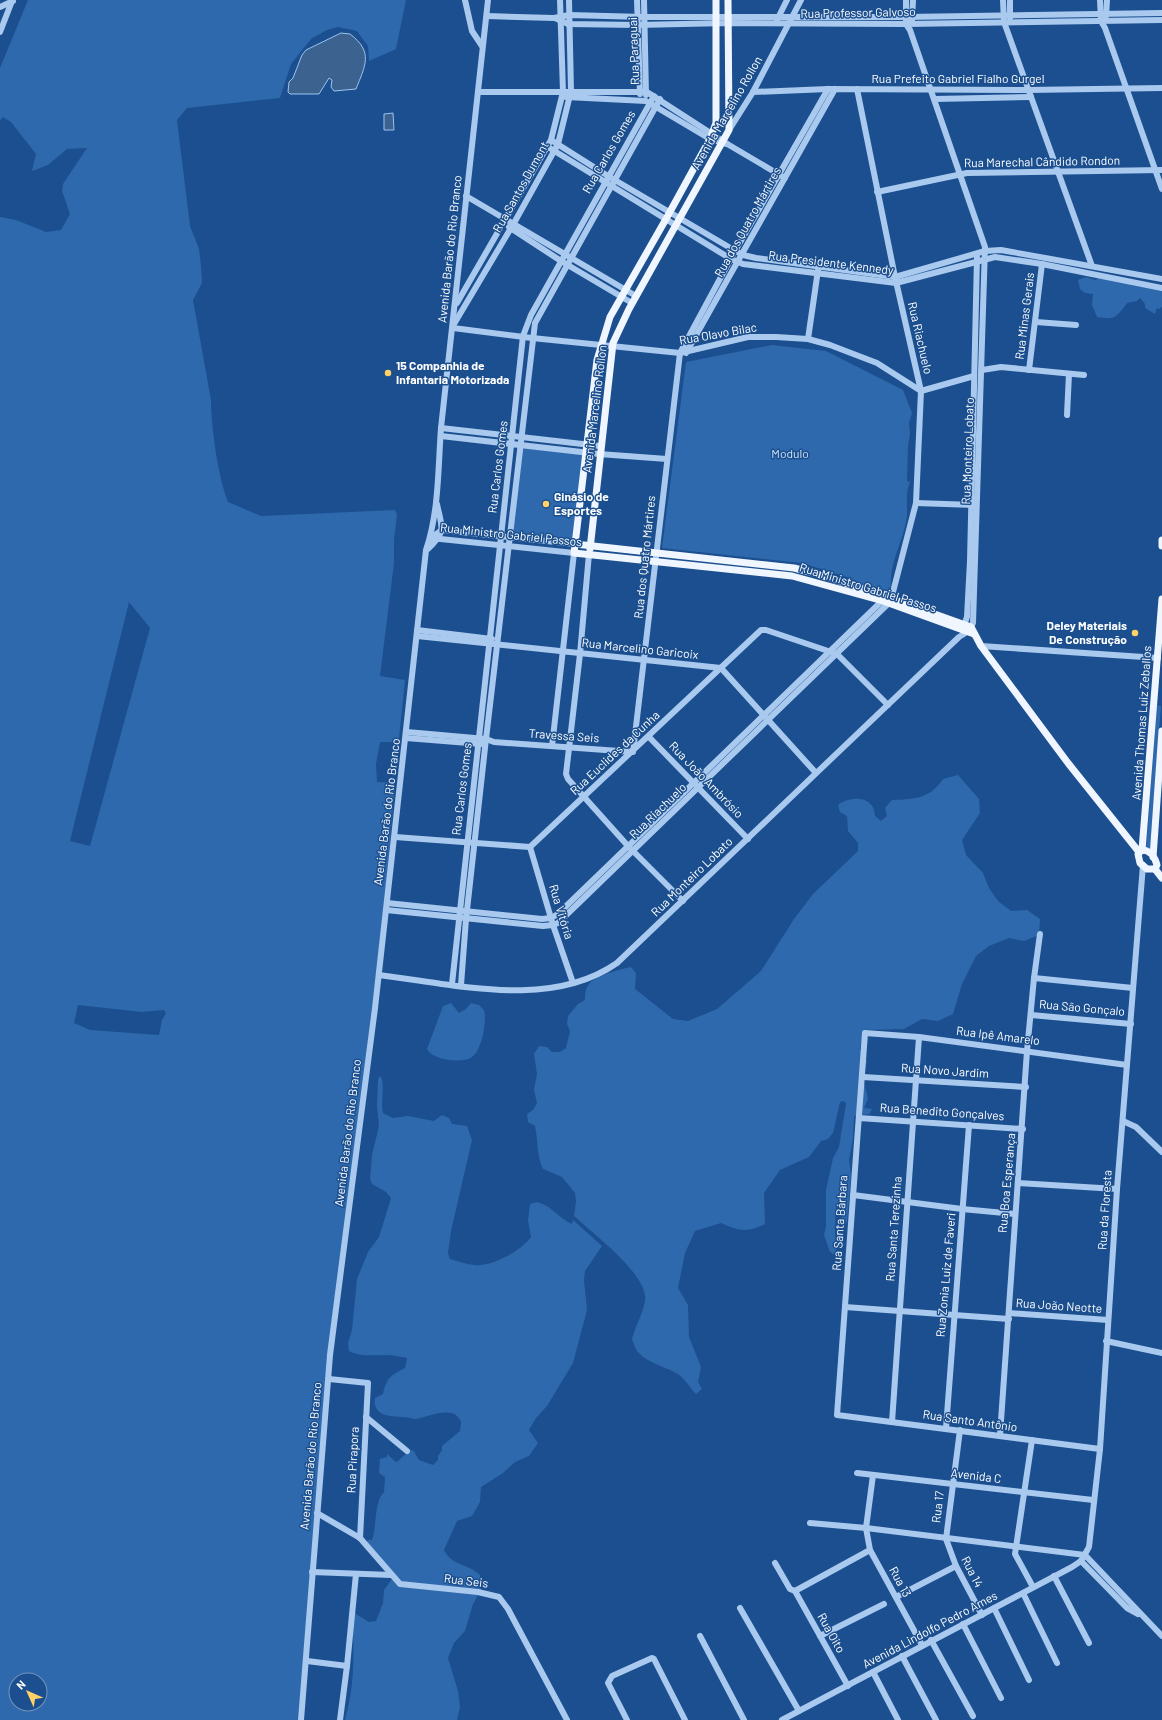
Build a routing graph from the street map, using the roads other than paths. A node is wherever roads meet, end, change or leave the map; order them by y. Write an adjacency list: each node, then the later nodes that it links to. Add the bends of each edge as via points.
1 (464, 0): 50 (street, via 472,31)
2 (488, 0): 26 (street, Avenida Barão do Rio Branco)
3 (560, 0): 33 (street, Rua Santos Dumont)
4 (568, 0): 24 (street, Rua Santos Dumont)
5 (637, 0): 28 (street, Rua Paraguai)
6 (644, 0): 37 (street, Rua Paraguai)
7 (716, 0): 34 (main road)
8 (728, 0): 35 (main road)
9 (787, 0): 29 (street)
10 (802, 0): 30 (street, Avenida Marcelino Rollon)
11 (906, 0): 40 (street)
12 (912, 0): 40 (street)
13 (1003, 0): 20 (street)
14 (1010, 0): 21 (street)
15 (1100, 0): 19 (street)
16 (1107, 0): 19 (street)
17 (13, 1): 18 (street); 49 (street)
18 (0, 7)
19 (1103, 13): 22 (street, Rua Professor Galvoso); 32 (street, Rua Professor Galvoso); 39 (street)
20 (1003, 14): 21 (street, Rua Professor Galvoso); 25 (street, Rua Professor Galvoso); 47 (street)
21 (1010, 14): 22 (street, Rua Professor Galvoso); 47 (street)
22 (1057, 14): 38 (street)
23 (1162, 14): 32 (street, Rua Professor Galvoso)
24 (569, 15): 28 (street, Rua Professor Galvoso); 33 (street, Rua Professor Galvoso); 43 (street, Rua Santos Dumont)
25 (977, 15): 27 (street, Rua Professor Galvoso); 41 (street)
26 (487, 16): 33 (street, Rua Professor Galvoso); 50 (street, Avenida Barão do Rio Branco)
27 (952, 16): 40 (street, Rua Professor Galvoso); 42 (street)
28 (637, 17): 37 (street, Rua Professor Galvoso); 48 (street, Rua Paraguai)
29 (779, 17): 30 (street, Rua Professor Galvoso); 35 (street, Rua Professor Galvoso); 44 (street)
30 (793, 17): 31 (street, Rua Professor Galvoso); 45 (street, Avenida Marcelino Rollon)
31 (838, 17): 40 (street, Rua Professor Galvoso); 46 (street)
32 (1150, 17): 36 (street, Rua Professor Galvoso); 39 (street, Rua Professor Galvoso)
33 (558, 19): 43 (street, Rua Professor Galvoso); 65 (street, Rua Santos Dumont)
34 (716, 20): 35 (street, Rua Professor Galvoso); 37 (street, Rua Professor Galvoso); 63 (main road)
35 (728, 20): 44 (street, Rua Professor Galvoso); 60 (main road)
36 (1162, 20)
37 (644, 21): 48 (street, Rua Professor Galvoso); 51 (street, Rua Paraguai)
38 (1057, 21): 39 (street, Rua Professor Galvoso); 47 (street, Rua Professor Galvoso)
39 (1103, 21): 52 (street)
40 (909, 22): 42 (street, Rua Professor Galvoso); 46 (street, Rua Professor Galvoso); 57 (street, Rua Monteiro Lobato)
41 (977, 22): 42 (street, Rua Professor Galvoso); 47 (street, Rua Professor Galvoso)
42 (952, 23)
43 (568, 24): 48 (street, Rua Professor Galvoso); 66 (street, Rua Santos Dumont)
44 (776, 24): 45 (street, Rua Professor Galvoso)
45 (789, 24): 46 (street, Rua Professor Galvoso); 64 (street, Avenida Marcelino Rollon)
46 (838, 24)
47 (1006, 24): 59 (street)
48 (637, 25): 51 (street, Rua Paraguai)
49 (0, 32)
50 (482, 46): 61 (street, Avenida Barão do Rio Branco)
51 (642, 56): 56 (street, Rua Paraguai); 62 (street, Rua Paraguai)
52 (1126, 88): 53 (street, Rua Prefeito Gabriel Fialho Gurgel); 59 (street, Rua Prefeito Gabriel Fialho Gurgel); 83 (street)
53 (1162, 88)
54 (832, 89): 55 (street, Rua Prefeito Gabriel Fialho Gurgel); 64 (street, Rua Prefeito Gabriel Fialho Gurgel); 86 (street, Rua dos Quatro Mártires); 88 (street, Rua dos Quatro Mártires)
55 (857, 89): 57 (street, Rua Prefeito Gabriel Fialho Gurgel); 91 (street, Rua Riachuelo)
56 (640, 90): 62 (street); 66 (street); 72 (street, Rua Paraguai)
57 (932, 90): 58 (street, Rua Prefeito Gabriel Fialho Gurgel); 69 (street, Rua Monteiro Lobato)
58 (969, 90): 59 (street, Rua Prefeito Gabriel Fialho Gurgel); 70 (street)
59 (1028, 90): 68 (street)
60 (728, 91): 63 (main road); 76 (main road)
61 (479, 92): 65 (street); 93 (street, Avenida Barão do Rio Branco)
62 (647, 92): 67 (street); 72 (street, Rua Paraguai)
63 (716, 92): 77 (main road, Avenida Marcelino Rollon, via 716,124)
64 (753, 92): 76 (street, Avenida Marcelino Rollon)
65 (561, 93): 66 (street); 78 (street, Rua Santos Dumont)
66 (571, 94): 72 (street); 80 (street, Rua Santos Dumont)
67 (654, 96): 71 (street); 72 (street, Rua Carlos Gomes)
68 (1031, 97): 70 (street, Rua Prefeito Gabriel Fialho Gurgel); 85 (street)
69 (935, 98): 70 (street, Rua Prefeito Gabriel Fialho Gurgel); 87 (street, Rua Monteiro Lobato)
70 (970, 98)
71 (660, 99): 73 (street, Rua Carlos Gomes); 74 (street)
72 (645, 101): 73 (street); 89 (street, Rua Carlos Gomes)
73 (656, 107): 75 (street); 89 (street, Rua Carlos Gomes)
74 (685, 115): 75 (street); 77 (street)
75 (680, 121): 77 (street)
76 (729, 130): 79 (main road, Avenida Marcelino Rollon)
77 (711, 136): 79 (street); 95 (main road, Avenida Marcelino Rollon)
78 (551, 140): 80 (street, Rua Presidente Kennedy); 81 (street, Rua Santos Dumont)
79 (721, 141): 86 (street); 97 (main road, Avenida Marcelino Rollon)
80 (558, 144): 82 (street, Rua Santos Dumont); 89 (street, Rua Presidente Kennedy)
81 (548, 147): 82 (street, Rua Presidente Kennedy); 96 (street, Rua Santos Dumont)
82 (555, 151): 89 (street, Rua Presidente Kennedy); 98 (street, Rua Santos Dumont)
83 (1155, 170): 84 (street, Rua Marechal Cândido Rondon); 85 (street, Rua Marechal Cândido Rondon); 90 (street)
84 (1162, 170)
85 (1058, 172): 87 (street, Rua Marechal Cândido Rondon); 111 (street)
86 (779, 174): 88 (street); 99 (street, Rua dos Quatro Mártires)
87 (961, 174): 91 (street, Rua Marechal Cândido Rondon); 100 (street, Rua Monteiro Lobato, via 984,239)
88 (785, 178): 102 (street, Rua dos Quatro Mártires)
89 (610, 181): 92 (street, Rua Presidente Kennedy); 94 (street, Rua Presidente Kennedy); 101 (street, Rua Carlos Gomes); 103 (street, Rua Carlos Gomes)
90 (1162, 189)
91 (877, 192): 114 (street, Rua Riachuelo)
92 (637, 193): 94 (street); 95 (street, Rua Presidente Kennedy)
93 (466, 196): 96 (street); 120 (street, Avenida Barão do Rio Branco)
94 (633, 199): 95 (street, Rua Presidente Kennedy)
95 (668, 216): 97 (street, Rua Presidente Kennedy); 116 (main road, Avenida Marcelino Rollon)
96 (505, 221): 98 (street); 120 (street, Rua Santos Dumont)
97 (679, 222): 99 (street, Rua Presidente Kennedy); 106 (street, Rua Presidente Kennedy); 119 (main road, Avenida Marcelino Rollon)
98 (513, 226): 101 (street); 107 (street); 123 (street, Rua Santos Dumont)
99 (735, 251): 102 (street, Rua Presidente Kennedy); 106 (street, Rua dos Quatro Mártires)
100 (985, 251): 104 (street, Rua Presidente Kennedy); 105 (street, Rua Monteiro Lobato); 111 (street, Rua Presidente Kennedy, via 1001,250)
101 (565, 254): 103 (street); 107 (street, Rua Carlos Gomes)
102 (743, 255): 108 (street, Rua dos Quatro Mártires); 112 (street, Rua Presidente Kennedy)
103 (572, 257): 109 (street, Rua Carlos Gomes); 116 (street)
104 (977, 257): 105 (street, Rua Presidente Kennedy); 114 (street, Rua Presidente Kennedy); 134 (street, Rua Monteiro Lobato)
105 (985, 258): 110 (street, Rua Presidente Kennedy, via 1008,258); 130 (street, Rua Monteiro Lobato)
106 (731, 259): 108 (street, Rua Presidente Kennedy); 117 (street, Rua dos Quatro Mártires)
107 (561, 261): 109 (street); 124 (street, Rua Carlos Gomes, via 530,315)
108 (738, 263): 112 (street, Rua Presidente Kennedy); 118 (street, Rua dos Quatro Mártires)
109 (567, 264): 116 (street); 125 (street, Rua Carlos Gomes, via 535,323)
110 (1042, 264): 115 (street, Rua Presidente Kennedy); 121 (street, Rua Minas Gerais)
111 (1092, 266): 113 (street, Rua Presidente Kennedy)
112 (818, 269): 114 (street, Rua Presidente Kennedy, via 883,282); 126 (street)
113 (1162, 279)
114 (896, 280): 135 (street, Rua Riachuelo)
115 (1162, 288)
116 (623, 293): 119 (street); 127 (main road, Avenida Marcelino Rollon, via 610,317)
117 (712, 294): 118 (street); 129 (street, Rua dos Quatro Mártires)
118 (718, 297): 129 (street, Rua dos Quatro Mártires)
119 (634, 299): 128 (main road, Avenida Marcelino Rollon)
120 (455, 306): 123 (street, Avenida Barão do Rio Branco)
121 (1036, 322): 122 (street); 131 (street, Rua Minas Gerais)
122 (1076, 325)
123 (453, 326): 124 (street, Rua Olavo Bilac); 139 (street, Avenida Barão do Rio Branco)
124 (523, 336): 125 (street, Rua Olavo Bilac); 141 (street, Rua Carlos Gomes)
125 (532, 338): 127 (street, Rua Olavo Bilac); 142 (street, Rua Carlos Gomes)
126 (808, 339): 129 (street, Rua Olavo Bilac, via 748,337); 135 (street, Rua Olavo Bilac, via 877,363)
127 (601, 344): 128 (street, Rua Olavo Bilac); 136 (main road, Avenida Marcelino Rollon)
128 (613, 346): 129 (street, Rua Olavo Bilac); 137 (main road, Avenida Marcelino Rollon)
129 (684, 352): 147 (street, Rua dos Quatro Mártires, via 679,364)
130 (982, 370): 131 (street, via 1001,367); 148 (street, Rua Monteiro Lobato)
131 (1029, 370): 132 (street)
132 (1069, 374): 133 (street); 138 (street)
133 (1084, 375)
134 (974, 376): 135 (street); 148 (street, Rua Monteiro Lobato)
135 (921, 391): 150 (street, Rua Riachuelo)
136 (593, 397): 137 (main road); 143 (main road, Avenida Marcelino Rollon)
137 (606, 398): 144 (main road, Avenida Marcelino Rollon)
138 (1067, 415)
139 (441, 428): 140 (street, Avenida Barão do Rio Branco); 141 (street)
140 (441, 436): 141 (street); 149 (street, Avenida Barão do Rio Branco)
141 (512, 440): 142 (street); 153 (street, Rua Carlos Gomes)
142 (521, 441): 143 (street); 145 (street); 155 (street, Rua Carlos Gomes)
143 (587, 445): 144 (street); 145 (main road, Avenida Marcelino Rollon)
144 (600, 446): 146 (main road, Avenida Marcelino Rollon)
145 (587, 452): 146 (street); 158 (main road, Avenida Marcelino Rollon)
146 (599, 454): 147 (street); 160 (main road, Avenida Marcelino Rollon)
147 (667, 459): 166 (street, Rua dos Quatro Mártires)
148 (976, 460): 151 (street, Rua Monteiro Lobato)
149 (436, 500): 152 (street, Avenida Barão do Rio Branco); 156 (street, Avenida Barão do Rio Branco)
150 (916, 503): 151 (street); 168 (street, Rua Riachuelo)
151 (975, 506): 169 (street, Rua Monteiro Lobato, via 974,623)
152 (442, 530): 153 (street, Rua Ministro Gabriel Passos); 154 (street, Avenida Barão do Rio Branco); 156 (street, Rua Ministro Gabriel Passos)
153 (501, 536): 155 (street, Rua Ministro Gabriel Passos); 159 (street, Rua Carlos Gomes)
154 (440, 537): 156 (street, Rua Ministro Gabriel Passos); 159 (street, Rua Ministro Gabriel Passos); 163 (street)
155 (509, 537): 158 (street, Rua Ministro Gabriel Passos); 161 (street, Rua Carlos Gomes)
156 (430, 538): 163 (street, Avenida Barão do Rio Branco)
157 (1162, 540): 162 (main road)
158 (575, 544): 160 (main road, Rua Ministro Gabriel Passos); 164 (main road, Avenida Marcelino Rollon)
159 (500, 545): 161 (street, Rua Ministro Gabriel Passos); 171 (street, Rua Carlos Gomes)
160 (590, 545): 165 (main road, Avenida Marcelino Rollon); 166 (main road, Rua Ministro Gabriel Passos)
161 (508, 546): 164 (street, Rua Ministro Gabriel Passos); 172 (street, Rua Carlos Gomes)
162 (1162, 546)
163 (426, 550): 170 (street, Avenida Barão do Rio Branco)
164 (574, 553): 165 (main road, Rua Ministro Gabriel Passos); 174 (street, Avenida Marcelino Rollon)
165 (589, 554): 166 (main road, Rua Ministro Gabriel Passos); 176 (street, Avenida Marcelino Rollon)
166 (656, 557): 168 (main road, Rua Ministro Gabriel Passos, via 794,568); 179 (street, Rua dos Quatro Mártires)
167 (1162, 598): 178 (main road, Avenida Thomas Luiz Zeballos)
168 (889, 599): 169 (main road, Rua Ministro Gabriel Passos); 175 (street, Rua Riachuelo); 177 (street, Rua Riachuelo)
169 (966, 631): 173 (main road); 182 (street, Rua Monteiro Lobato)
170 (417, 633): 171 (street, Rua Marcelino Garicoix); 186 (street, Avenida Barão do Rio Branco)
171 (490, 641): 172 (street, Rua Marcelino Garicoix); 188 (street, Rua Carlos Gomes)
172 (498, 642): 174 (street, Rua Marcelino Garicoix); 189 (street, Rua Carlos Gomes)
173 (981, 646): 178 (street); 205 (main road, via 1068,763)
174 (563, 652): 176 (street, Rua Marcelino Garicoix); 191 (street, Avenida Marcelino Rollon)
175 (829, 652): 177 (street); 180 (street, Rua Euclides da Cunha, via 762,630); 183 (street, Rua Riachuelo)
176 (580, 654): 179 (street, Rua Marcelino Garicoix); 192 (street, Avenida Marcelino Rollon)
177 (837, 654): 182 (street); 184 (street, Rua Riachuelo)
178 (1158, 658): 181 (main road, Avenida Thomas Luiz Zeballos)
179 (645, 660): 180 (street, Rua Marcelino Garicoix); 193 (street, Rua dos Quatro Mártires)
180 (721, 668): 183 (street); 187 (street, Rua Euclides da Cunha)
181 (1158, 702): 205 (main road, Avenida Thomas Luiz Zeballos)
182 (888, 705): 194 (street, Rua Monteiro Lobato)
183 (763, 716): 184 (street); 195 (street, Rua Riachuelo)
184 (768, 721): 194 (street); 196 (street, Rua Riachuelo)
185 (1162, 730): 190 (main road, Avenida Thomas Luiz Zeballos)
186 (407, 735): 188 (street, Travessa Seis); 199 (street, Avenida Barão do Rio Branco)
187 (649, 737): 193 (street, Rua Euclides da Cunha); 195 (street, Rua João Ambrósio)
188 (478, 741): 189 (street, Travessa Seis); 201 (street, Rua Carlos Gomes)
189 (486, 742): 191 (street, Travessa Seis); 202 (street, Rua Carlos Gomes)
190 (1162, 744): 198 (main road, Avenida Thomas Luiz Zeballos)
191 (552, 746): 192 (street, Travessa Seis)
192 (568, 747): 193 (street, Travessa Seis); 197 (street, Avenida Marcelino Rollon, via 566,774)
193 (633, 752): 197 (street, Rua Euclides da Cunha)
194 (816, 773): 200 (street, Rua Monteiro Lobato)
195 (693, 784): 196 (street, Rua João Ambrósio); 204 (street, Rua Riachuelo)
196 (698, 789): 200 (street, Rua João Ambrósio); 204 (street, Rua Riachuelo)
197 (583, 797): 203 (street, Rua Euclides da Cunha); 204 (street, Avenida Marcelino Rollon)
198 (1159, 808): 206 (main road, Avenida Thomas Luiz Zeballos)
199 (395, 837): 201 (street); 211 (street, Avenida Barão do Rio Branco)
200 (748, 839): 210 (street, Rua Monteiro Lobato)
201 (467, 842): 202 (street); 212 (street, Rua Carlos Gomes)
202 (475, 842): 203 (street); 213 (street, Rua Carlos Gomes)
203 (530, 847): 214 (street, Rua Vitória)
204 (631, 848): 210 (street, Avenida Marcelino Rollon); 214 (street, Rua Riachuelo); 215 (street, Rua Riachuelo)
205 (1141, 851): 206 (main road, via 1148,851); 207 (main road, via 1138,859)
206 (1154, 857): 208 (main road, via 1157,865)
207 (1142, 865): 208 (main road, via 1147,869); 222 (street, Rua da Floresta)
208 (1155, 869): 209 (main road)
209 (1162, 878)
210 (683, 901): 219 (street, Rua Monteiro Lobato, via 617,963 606,971)
211 (387, 906): 212 (street); 217 (street, Avenida Barão do Rio Branco)
212 (459, 915): 213 (street); 220 (street, Rua Carlos Gomes)
213 (467, 916): 214 (street); 215 (street); 221 (street, Rua Carlos Gomes)
214 (551, 918): 215 (street, Rua Vitória)
215 (553, 926): 219 (street, Rua Vitória)
216 (1040, 934): 218 (street, Rua Boa Esperança)
217 (379, 975): 220 (street, Rua Monteiro Lobato); 251 (street, Avenida Barão do Rio Branco)
218 (1034, 978): 222 (street); 223 (street, Rua Boa Esperança)
219 (573, 983): 221 (street, Rua Monteiro Lobato, via 527,992)
220 (452, 984): 221 (street, Rua Monteiro Lobato)
221 (461, 985)
222 (1133, 988): 224 (street, Rua da Floresta)
223 (1031, 1015): 224 (street, Rua São Gonçalo); 227 (street, Rua Boa Esperança)
224 (1131, 1024): 228 (street, Rua da Floresta)
225 (865, 1033): 226 (street, Rua Ipê Amarelo); 229 (street, Rua Santa Bárbara)
226 (919, 1037): 227 (street, Rua Ipê Amarelo); 230 (street, Rua Santa Terezinha)
227 (1028, 1051): 228 (street, Rua Ipê Amarelo); 231 (street, Rua Boa Esperança)
228 (1127, 1066): 234 (street, Rua da Floresta)
229 (863, 1077): 230 (street, Rua Novo Jardim); 232 (street, Rua Santa Bárbara)
230 (916, 1080): 231 (street, Rua Novo Jardim); 233 (street, Rua Santa Terezinha)
231 (1026, 1087): 236 (street, Rua Boa Esperança)
232 (859, 1118): 233 (street, Rua Benedito Gonçalves); 240 (street, Rua Santa Bárbara)
233 (913, 1121): 235 (street, Rua Benedito Gonçalves); 241 (street, Rua Santa Terezinha)
234 (1123, 1121): 237 (street, via 1136,1127); 239 (street, Rua da Floresta)
235 (969, 1125): 236 (street, Rua Benedito Gonçalves); 242 (street, Rua Zonia Luiz de Faveri)
236 (1023, 1129): 238 (street, Rua Boa Esperança)
237 (1162, 1152)
238 (1018, 1184): 239 (street); 243 (street, Rua Boa Esperança)
239 (1117, 1189): 248 (street, Rua da Floresta)
240 (853, 1195): 241 (street); 244 (street, Rua Santa Bárbara)
241 (907, 1201): 242 (street); 245 (street, Rua Santa Terezinha)
242 (962, 1209): 243 (street); 246 (street, Rua Zonia Luiz de Faveri)
243 (1016, 1214): 247 (street, Rua Boa Esperança)
244 (845, 1307): 245 (street, Rua João Neotte); 252 (street, Rua Santa Bárbara)
245 (899, 1310): 246 (street, Rua João Neotte); 254 (street, Rua Santa Terezinha)
246 (953, 1314): 247 (street, Rua João Neotte); 255 (street, Rua Zonia Luiz de Faveri)
247 (1009, 1316): 248 (street, Rua João Neotte); 257 (street, Rua Boa Esperança)
248 (1108, 1320): 249 (street, Rua da Floresta)
249 (1106, 1341): 250 (street); 259 (street, Rua da Floresta)
250 (1162, 1353)
251 (329, 1379): 253 (street, Rua Pirapora, via 368,1383); 266 (street, Avenida Barão do Rio Branco)
252 (837, 1415): 254 (street, Rua Santo Antônio)
253 (366, 1417): 260 (street); 269 (street, Rua Pirapora)
254 (892, 1422): 255 (street, Rua Santo Antônio)
255 (946, 1428): 256 (street, Rua Santo Antônio)
256 (960, 1430): 257 (street, Rua Santo Antônio); 263 (street, Rua 17)
257 (1000, 1435): 258 (street, Rua Santo Antônio)
258 (1032, 1440): 259 (street, Rua Santo Antônio); 264 (street)
259 (1100, 1449): 265 (street, Rua da Floresta)
260 (407, 1451)
261 (857, 1473): 262 (street, Avenida C)
262 (873, 1475): 263 (street, Avenida C); 268 (street, Rua 13)
263 (952, 1485): 264 (street, Avenida C); 270 (street, Rua 17)
264 (1024, 1493): 265 (street, Avenida C); 271 (street)
265 (1094, 1500): 273 (street, Rua da Floresta, via 1089,1547)
266 (317, 1513): 269 (street, Rua Seis); 276 (street, Avenida Barão do Rio Branco)
267 (810, 1523): 268 (street)
268 (866, 1528): 270 (street); 272 (street, Rua 13)
269 (360, 1538): 278 (street, Rua Seis)
270 (946, 1538): 271 (street); 275 (street, Rua 14)
271 (1015, 1547): 273 (street); 280 (street, via 1015,1554)
272 (870, 1550): 281 (street); 283 (street, Rua 13)
273 (1083, 1558): 279 (street, Avenida Lindolfo Pedro Ames); 291 (street, via 1127,1608 1140,1614)
274 (775, 1563): 281 (street, Rua Oito, via 790,1589)
275 (956, 1566): 283 (street); 287 (street, Rua 14)
276 (312, 1572): 277 (street); 296 (street, Avenida Barão do Rio Branco)
277 (356, 1574): 278 (street); 298 (street)
278 (392, 1575): 307 (street, Rua Seis, via 400,1584 478,1592 499,1598 508,1609)
279 (1054, 1576): 280 (street, Avenida Lindolfo Pedro Ames); 293 (street)
280 (1033, 1587): 282 (street, Avenida Lindolfo Pedro Ames)
281 (795, 1591): 290 (street, Rua Oito)
282 (1023, 1592): 286 (street, Avenida Lindolfo Pedro Ames); 297 (street)
283 (896, 1597): 294 (street, Rua 13)
284 (884, 1604): 290 (street)
285 (740, 1608): 303 (street)
286 (994, 1608): 287 (street, Avenida Lindolfo Pedro Ames); 300 (street)
287 (982, 1615): 288 (street, Avenida Lindolfo Pedro Ames)
288 (963, 1624): 292 (street, Avenida Lindolfo Pedro Ames); 302 (street)
289 (700, 1636): 310 (street)
290 (820, 1636): 301 (street, Rua Oito)
291 (1162, 1636)
292 (932, 1640): 294 (street, Avenida Lindolfo Pedro Ames); 304 (street)
293 (1089, 1643)
294 (922, 1645): 295 (street, Avenida Lindolfo Pedro Ames)
295 (902, 1656): 299 (street, Avenida Lindolfo Pedro Ames); 313 (street)
296 (307, 1662): 298 (street); 305 (street, Avenida Barão do Rio Branco)
297 (1057, 1663)
298 (347, 1666): 306 (street)
299 (873, 1672): 301 (street, Avenida Lindolfo Pedro Ames); 312 (street)
300 (1029, 1680)
301 (848, 1686): 303 (street, Avenida Lindolfo Pedro Ames)
302 (1001, 1698)
303 (800, 1711): 311 (street, Avenida Lindolfo Pedro Ames)
304 (973, 1716)
305 (301, 1720)
306 (340, 1720)
307 (567, 1720)
308 (627, 1720): 309 (street, via 608,1683 612,1676 650,1658 654,1659)
309 (685, 1720)
310 (744, 1720)
311 (782, 1720)
312 (898, 1720)
313 (936, 1720)

